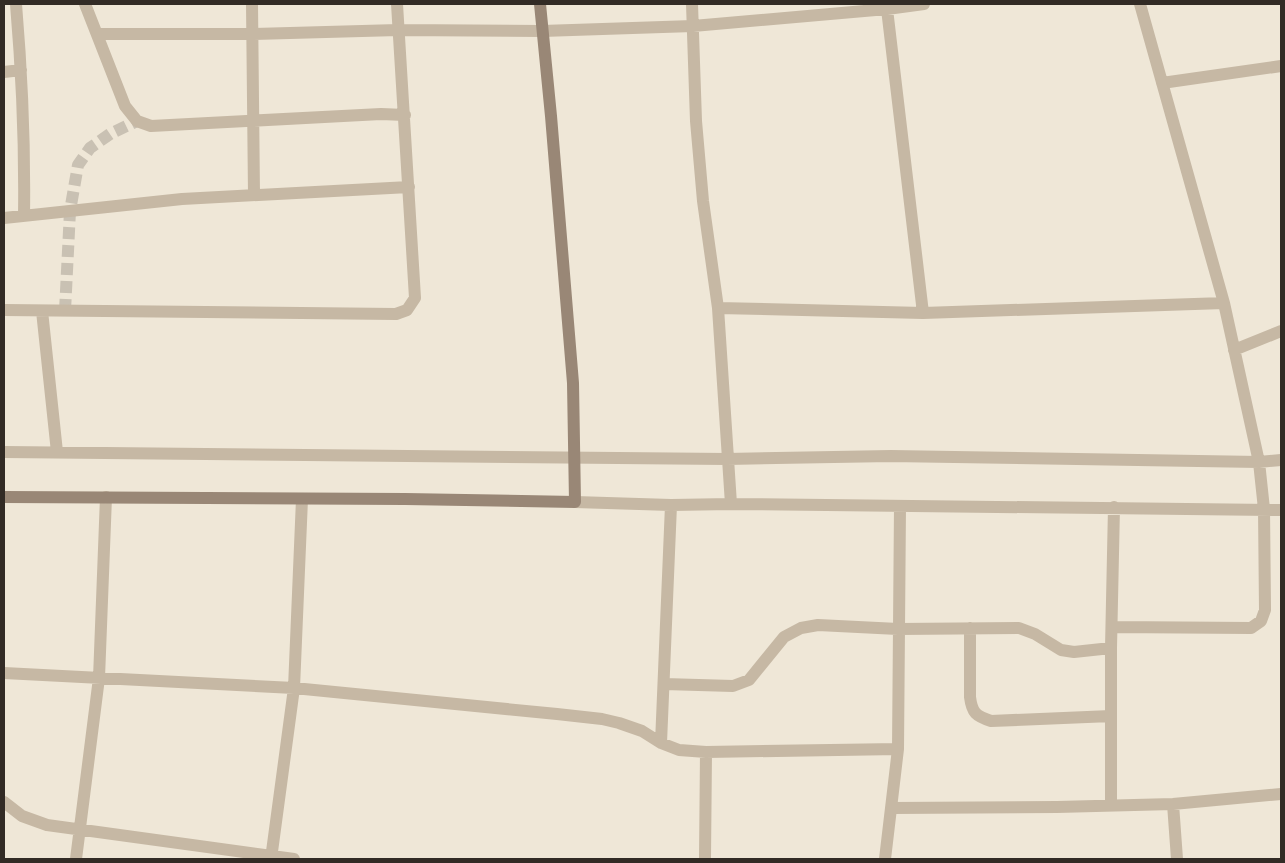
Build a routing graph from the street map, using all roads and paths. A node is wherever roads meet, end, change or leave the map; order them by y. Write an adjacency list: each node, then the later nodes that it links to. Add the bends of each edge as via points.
1 (16, 4): 16 (street)
2 (85, 4): 13 (street)
3 (252, 4): 14 (street)
4 (397, 4): 11 (street)
5 (540, 4): 12 (street)
6 (692, 4): 10 (street)
7 (924, 4): 9 (street)
8 (1140, 4): 18 (street)
9 (887, 9): 10 (street); 29 (street)
10 (693, 26): 12 (street); 26 (street, via 703,201)
11 (398, 30): 12 (street); 14 (street); 19 (street)
12 (542, 31): 34 (street, via 573,382)
13 (98, 34): 14 (street); 20 (street, via 125,106 137,121 151,126)
14 (252, 34): 20 (street)
15 (1281, 66): 18 (street)
16 (21, 70): 17 (street); 23 (street)
17 (4, 72)
18 (1162, 83): 25 (street)
19 (405, 115): 20 (street); 21 (street)
20 (252, 121): 22 (street)
21 (409, 187): 22 (street); 28 (street, via 415,298 407,310 396,314)
22 (254, 195): 23 (street, via 182,199)
23 (24, 216): 24 (street)
24 (4, 218)
25 (1224, 303): 29 (street); 31 (street)
26 (718, 308): 29 (street); 35 (street)
27 (4, 310): 28 (street)
28 (42, 311): 33 (street)
29 (923, 313)
30 (1281, 331): 31 (street)
31 (1234, 350): 37 (street)
32 (4, 452): 33 (street)
33 (57, 452): 34 (street)
34 (574, 457): 35 (street); 41 (street)
35 (727, 459): 37 (street, via 891,456); 42 (street)
36 (1281, 460): 37 (street)
37 (1259, 462): 46 (street)
38 (4, 497): 39 (street)
39 (106, 497): 40 (street); 53 (street)
40 (302, 499): 41 (street); 55 (street)
41 (575, 502): 43 (street)
42 (730, 504): 43 (street); 44 (street)
43 (671, 505): 54 (street)
44 (900, 506): 45 (street); 50 (street)
45 (1114, 507): 46 (street); 48 (street)
46 (1264, 509): 47 (street); 48 (street, via 1265,610 1261,621 1251,628)
47 (1281, 510)
48 (1112, 627): 51 (street)
49 (970, 628): 50 (street); 51 (street, via 1019,628 1061,650 1074,652); 56 (street, via 971,708 979,716 991,721)
50 (898, 629): 54 (street, via 818,625 801,628 784,637 749,680 733,686); 58 (street)
51 (1111, 648): 56 (street)
52 (4, 673): 53 (street)
53 (99, 678): 55 (street); 65 (street)
54 (664, 684): 57 (street)
55 (294, 688): 57 (street, via 602,719 642,732); 66 (street)
56 (1111, 716): 63 (street)
57 (661, 743): 59 (street, via 679,750)
58 (898, 749): 59 (street); 64 (street)
59 (706, 752): 69 (street)
60 (1281, 794): 62 (street)
61 (4, 802): 65 (street, via 22,816 48,825)
62 (1173, 804): 63 (street); 71 (street)
63 (1111, 806): 64 (street)
64 (892, 808): 70 (street)
65 (80, 829): 66 (street); 67 (street)
66 (271, 858): 68 (street)
67 (76, 859)
68 (294, 859)
69 (705, 859)
70 (885, 859)
71 (1177, 859)

